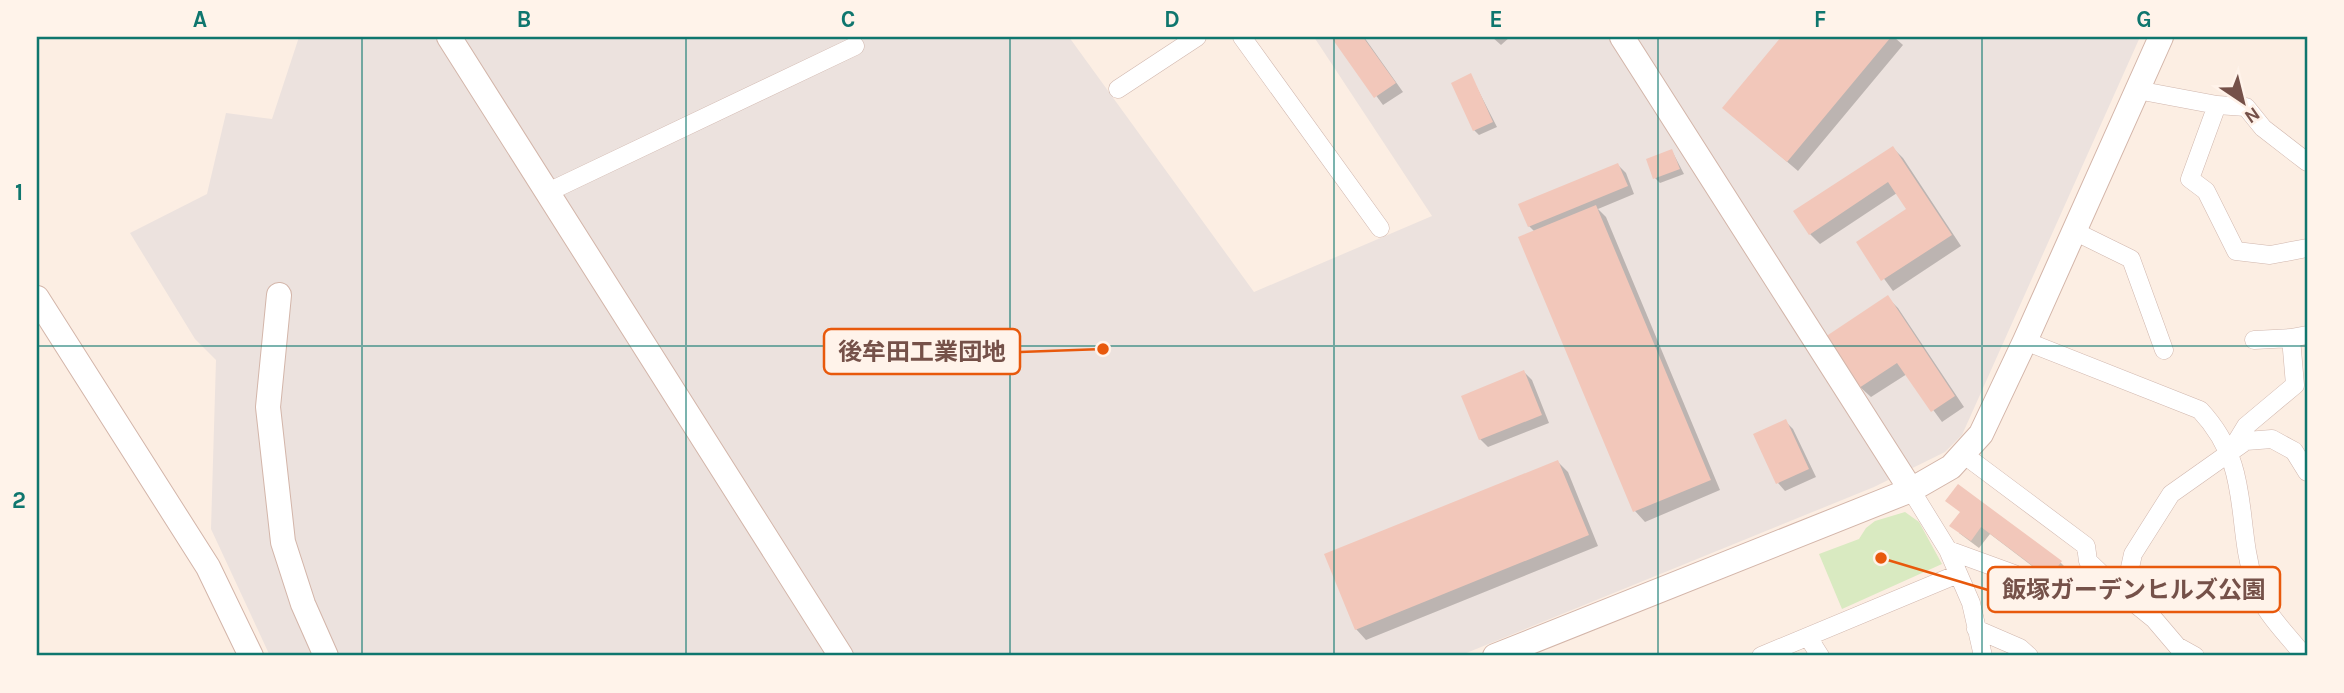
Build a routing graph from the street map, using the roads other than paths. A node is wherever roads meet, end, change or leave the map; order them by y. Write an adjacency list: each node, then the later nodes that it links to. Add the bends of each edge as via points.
1 (449, 37): 11 (street)
2 (1197, 37): 7 (street)
3 (1242, 37): 12 (street)
4 (1622, 37): 24 (street)
5 (2161, 37): 8 (street)
6 (855, 46): 11 (street)
7 (1118, 89)
8 (2137, 90): 9 (street); 13 (street)
9 (2217, 105): 10 (street, via 2246,107 2263,128); 14 (street, via 2190,179 2206,191 2236,250 2270,255)
10 (2307, 162)
11 (546, 193): 32 (street)
12 (1380, 228)
13 (2074, 232): 18 (street); 20 (street, via 2131,259)
14 (2307, 248)
15 (279, 295): 31 (street, via 268,407 283,542)
16 (37, 298): 30 (street, via 208,567)
17 (2299, 336): 19 (street); 21 (street, via 2295,385 2246,426)
18 (2025, 341): 21 (street, via 2200,410); 22 (street, via 1981,434)
19 (2254, 341)
20 (2164, 350)
21 (2230, 452): 23 (street, via 2246,441 2272,439 2294,451); 27 (street, via 2171,494 2133,554); 39 (street, via 2256,587)
22 (1963, 454): 24 (street, via 1951,467); 27 (street, via 2085,546 2088,561)
23 (2307, 472)
24 (1911, 490): 25 (street); 33 (street)
25 (1948, 550): 26 (street); 27 (street, via 2051,593 2072,597)
26 (1958, 574): 28 (street); 29 (street)
27 (2121, 592): 38 (street, via 2177,646)
28 (1976, 629): 36 (street); 37 (street)
29 (1808, 636): 34 (street); 35 (street)
30 (251, 656)
31 (326, 656)
32 (841, 656)
33 (1495, 656)
34 (1761, 656)
35 (1820, 656)
36 (1983, 656)
37 (2029, 656)
38 (2195, 656)
39 (2304, 656)

